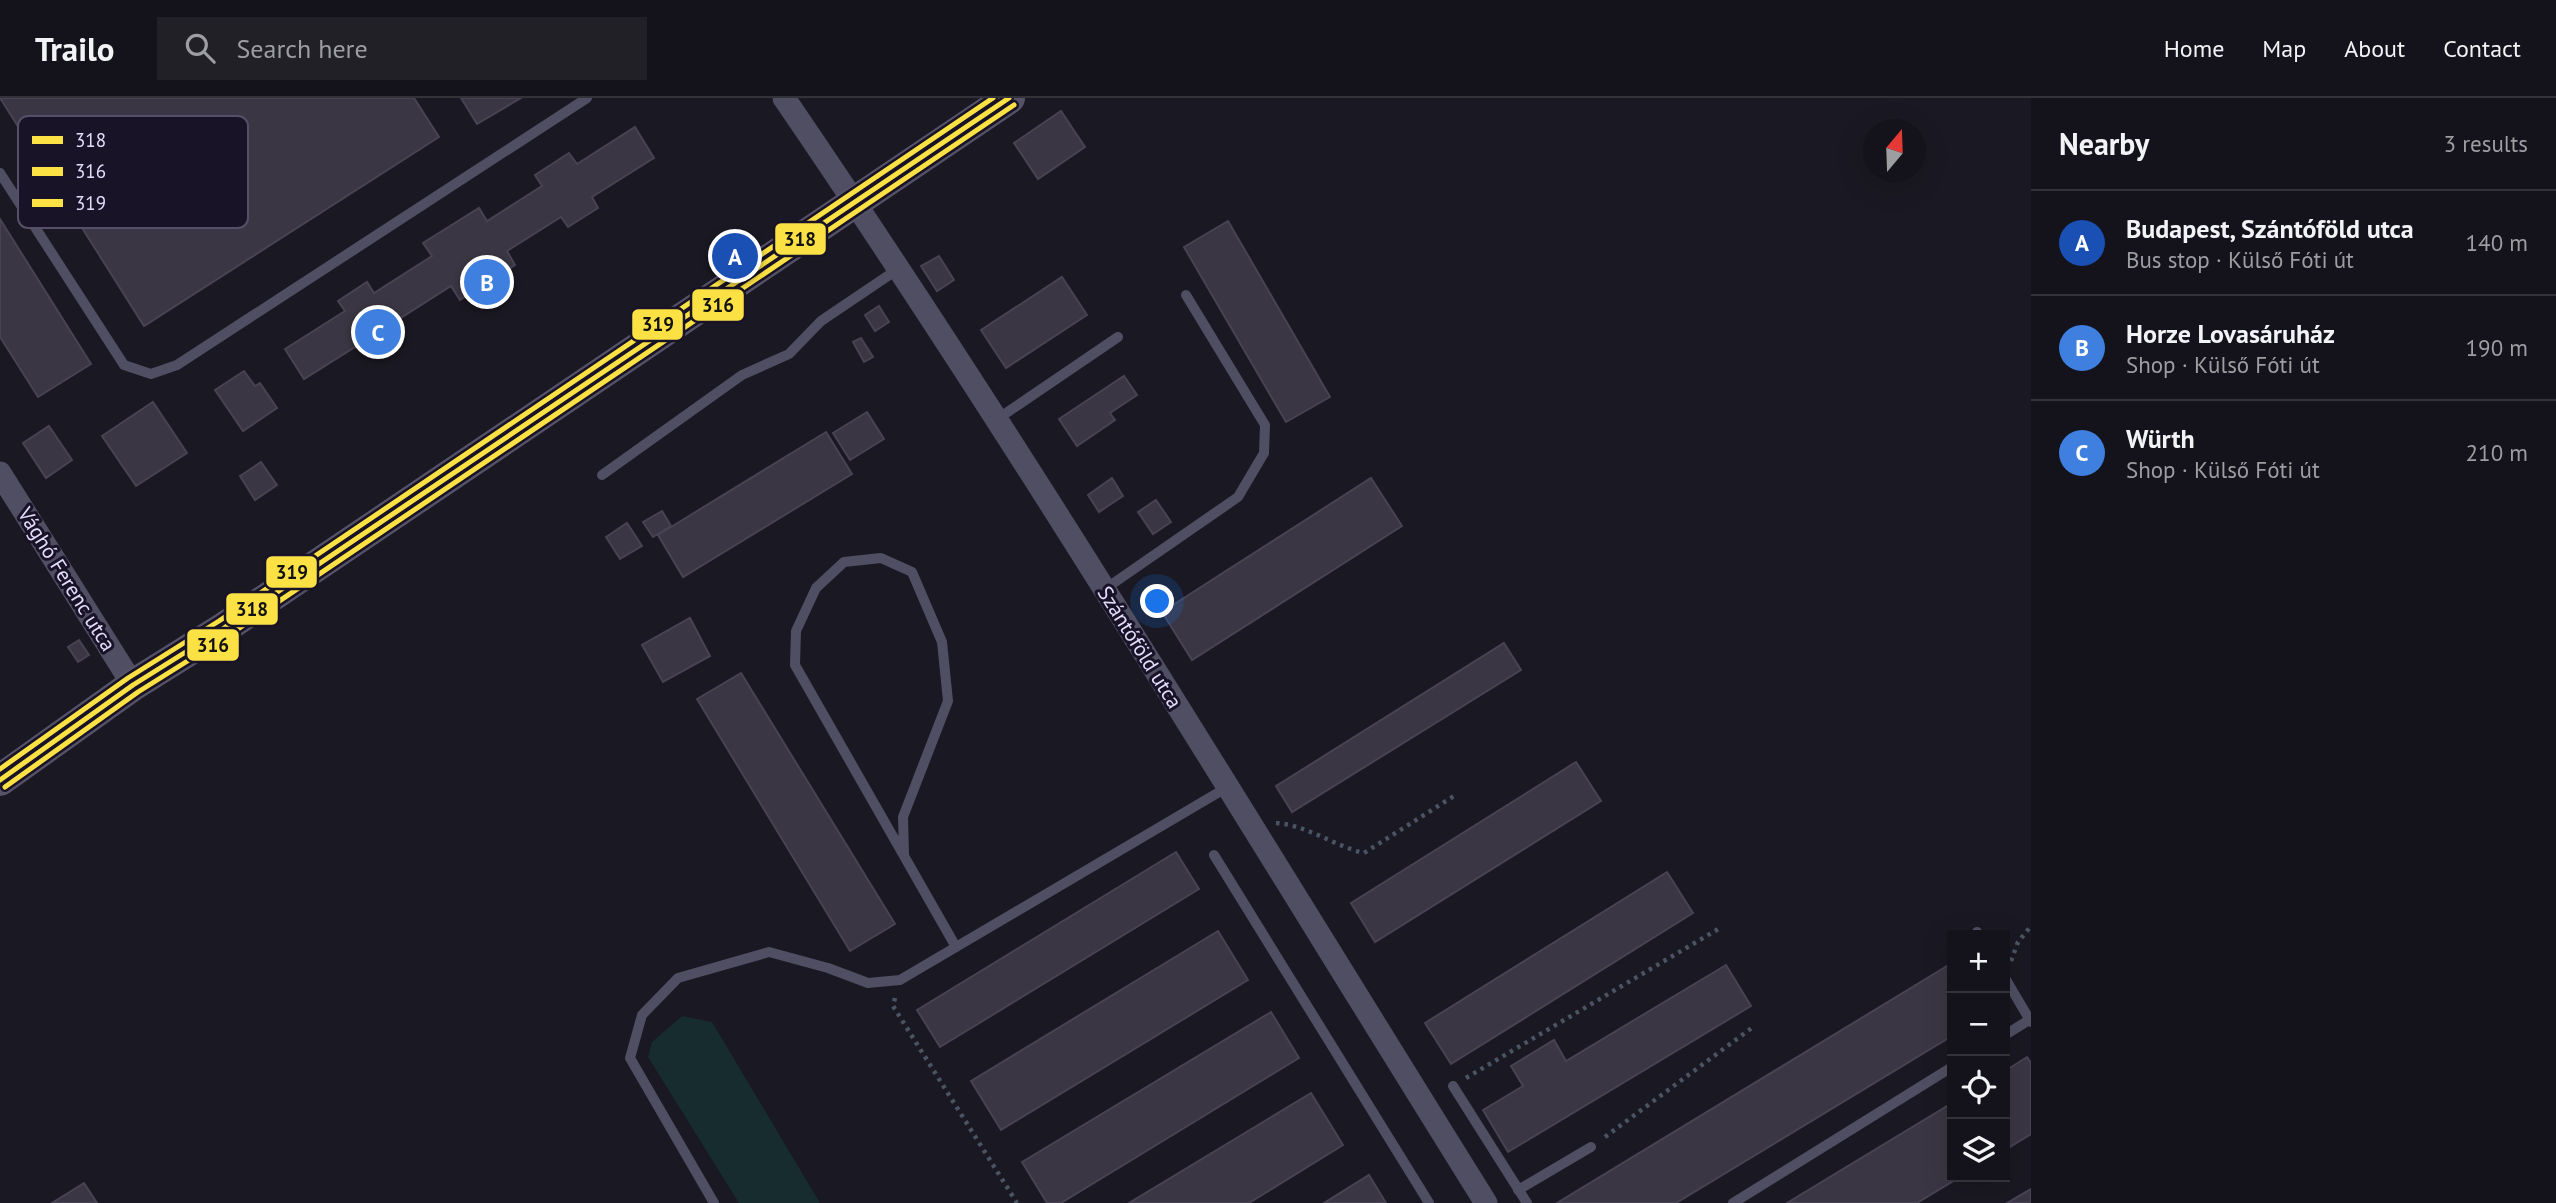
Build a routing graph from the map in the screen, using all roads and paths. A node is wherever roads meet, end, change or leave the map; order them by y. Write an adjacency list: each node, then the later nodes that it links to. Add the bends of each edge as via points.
1 (587, 98): 7 (lane, via 177,365 151,374 124,365)
2 (784, 98): 6 (street, Szántóföld utca)
3 (1009, 98): 6 (main road)
4 (0, 173): 5 (lane)
5 (18, 201)
6 (855, 203): 8 (street, Szántóföld utca); 15 (main road, via 225,628)
7 (36, 228)
8 (898, 269): 11 (street, Szántóföld utca); 13 (lane, via 821,321 789,354 742,376)
9 (1186, 295): 14 (lane, via 1265,425 1264,453 1238,497)
10 (1118, 337): 11 (lane)
11 (996, 420): 14 (street, Szántóföld utca)
12 (0, 473): 15 (street, Vághó Ferenc utca)
13 (603, 475)
14 (1105, 589): 17 (street, Szántóföld utca)
15 (133, 685): 16 (main road)
16 (0, 780)
17 (1226, 788): 19 (street, Szántóföld utca); 24 (lane)
18 (1454, 796): 19 (path, via 1364,853 1340,848 1292,824)
19 (1248, 821): 38 (street, Szántóföld utca)
20 (904, 854): 20 (lane, via 795,665 796,631 816,588 844,562 881,558 912,572 942,642 948,701 903,817); 24 (lane)
21 (1214, 855): 37 (lane)
22 (2031, 926): 25 (path)
23 (1720, 928): 32 (path)
24 (956, 947): 26 (lane)
25 (2010, 962)
26 (900, 980): 35 (lane, via 868,983 769,952 678,978 642,1015 630,1058); 36 (path, via 893,1006)
27 (2010, 987): 28 (lane)
28 (2030, 1021): 30 (lane)
29 (1753, 1027): 33 (path)
30 (2010, 1032)
31 (1947, 1070): 40 (lane)
32 (1454, 1086): 34 (lane)
33 (1591, 1147): 34 (lane)
34 (1518, 1190): 39 (lane)
35 (714, 1203)
36 (1017, 1203)
37 (1429, 1203)
38 (1486, 1203)
39 (1527, 1203)
40 (1733, 1203)

